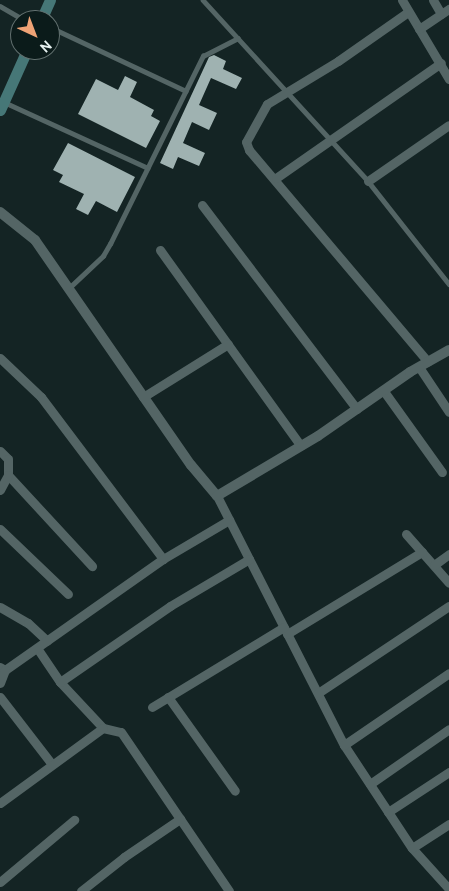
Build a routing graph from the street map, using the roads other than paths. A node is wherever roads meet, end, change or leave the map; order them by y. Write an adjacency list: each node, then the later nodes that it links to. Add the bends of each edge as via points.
1 (203, 0): 8 (lane)
2 (402, 0): 4 (street)
3 (433, 0): 5 (street)
4 (408, 12): 6 (street); 13 (street)
5 (445, 12): 6 (street)
6 (419, 29): 10 (street)
7 (60, 32): 12 (lane)
8 (238, 38): 12 (lane, via 204,56); 13 (lane)
9 (23, 60): 14 (main road)
10 (441, 63): 11 (street); 16 (street)
11 (449, 79)
12 (186, 90): 17 (lane)
13 (287, 92): 16 (lane); 18 (street, via 261,109 246,142)
14 (2, 106): 17 (lane)
15 (449, 125): 19 (street)
16 (330, 140): 18 (street); 19 (lane)
17 (148, 168): 24 (lane, via 103,256)
18 (276, 178): 28 (street)
19 (368, 181): 23 (lane)
20 (202, 205): 31 (street)
21 (0, 212): 24 (street, via 35,240)
22 (160, 250): 25 (street)
23 (449, 284)
24 (68, 289): 30 (street)
25 (228, 344): 30 (street); 33 (street)
26 (449, 350): 28 (street)
27 (0, 358): 44 (street, via 41,397)
28 (423, 364): 29 (street); 32 (street)
29 (383, 390): 31 (street); 35 (street)
30 (144, 397): 38 (street)
31 (357, 409): 33 (street)
32 (449, 412)
33 (301, 446): 38 (street)
34 (0, 451): 36 (street, via 8,460)
35 (442, 472)
36 (8, 475): 37 (street); 47 (street)
37 (0, 490)
38 (217, 496): 39 (street)
39 (230, 520): 44 (street); 45 (street)
40 (0, 529): 49 (street)
41 (406, 534): 42 (street)
42 (422, 552): 46 (street); 52 (street)
43 (449, 554): 46 (street)
44 (163, 559): 53 (street)
45 (249, 559): 52 (street); 57 (street, via 170,606)
46 (434, 565): 48 (street)
47 (92, 566)
48 (449, 583)
49 (68, 594)
50 (449, 606): 59 (street)
51 (0, 607): 53 (street, via 28,623)
52 (286, 630): 59 (street); 61 (street)
53 (47, 641): 54 (street)
54 (37, 648): 55 (street); 57 (street)
55 (3, 668): 58 (street)
56 (449, 673): 65 (street)
57 (60, 682): 63 (street)
58 (0, 683)
59 (318, 693): 65 (street)
60 (0, 697): 66 (street)
61 (168, 697): 62 (street); 69 (street)
62 (152, 707)
63 (103, 728): 66 (street); 72 (street, via 121,732)
64 (449, 729): 68 (street)
65 (344, 745): 68 (street)
66 (51, 763): 70 (street)
67 (449, 772): 71 (street)
68 (370, 784): 71 (street)
69 (235, 791)
70 (0, 803)
71 (388, 812): 75 (street)
72 (180, 819): 78 (street, via 124,857); 79 (street)
73 (74, 820): 76 (street)
74 (449, 824): 75 (street)
75 (412, 848): 77 (street)
76 (0, 882)
77 (449, 889)
78 (82, 891)
79 (229, 891)

